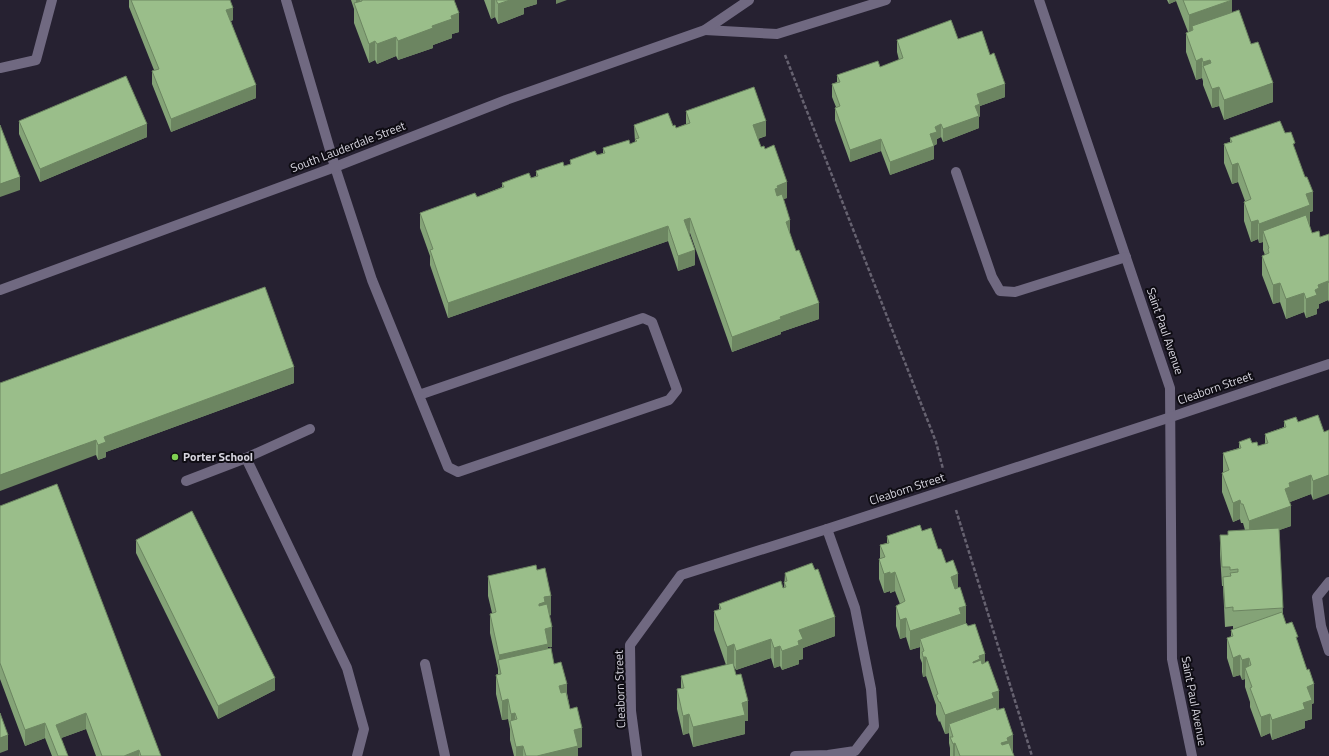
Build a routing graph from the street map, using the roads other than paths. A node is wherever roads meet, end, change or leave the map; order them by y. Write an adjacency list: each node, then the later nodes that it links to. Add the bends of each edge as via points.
1 (52, 0): 7 (street, via 36,60)
2 (286, 0): 8 (street)
3 (749, 0): 6 (street, South Lauderdale Street)
4 (886, 0): 6 (street, South Lauderdale Street, via 777,34)
5 (1039, 0): 10 (street, Saint Paul Avenue)
6 (705, 30): 8 (street, South Lauderdale Street, via 506,100)
7 (0, 68)
8 (334, 167): 11 (street, South Lauderdale Street); 13 (street, via 372,280)
9 (956, 172): 10 (street, via 992,277 1000,291 1015,292)
10 (1126, 257): 14 (street, Saint Paul Avenue, via 1170,388)
11 (0, 290)
12 (1329, 364): 14 (street, Cleaborn Street)
13 (419, 395): 13 (street, via 448,467 458,472 669,400 677,390 652,322 644,318)
14 (1171, 417): 18 (street, Cleaborn Street); 26 (street, Saint Paul Avenue, via 1172,659)
15 (310, 429): 16 (street)
16 (246, 458): 17 (street); 22 (street, via 347,668 364,729)
17 (186, 481)
18 (827, 529): 24 (street, Cleaborn Street, via 681,575 630,645 631,711); 25 (street, via 855,608 871,689 874,726 855,751)
19 (1329, 582): 20 (street, via 1317,597)
20 (1329, 651)
21 (425, 664): 23 (street)
22 (357, 756)
23 (444, 756)
24 (637, 756)
25 (795, 756)
26 (1192, 756)

